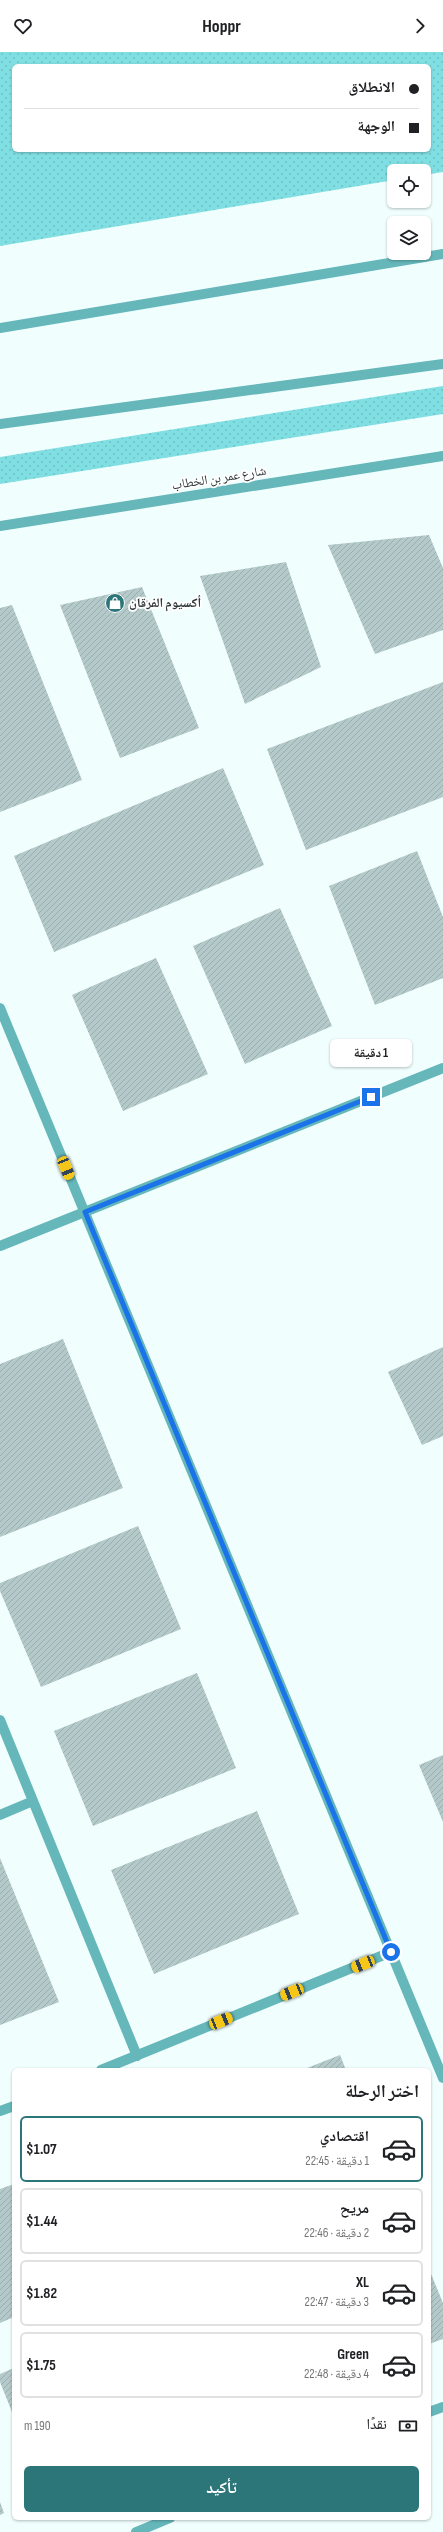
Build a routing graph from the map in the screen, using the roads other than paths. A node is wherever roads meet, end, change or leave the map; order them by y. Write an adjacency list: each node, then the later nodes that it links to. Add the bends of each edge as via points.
1 (443, 254): 2 (street)
2 (0, 328)
3 (443, 364): 4 (street)
4 (0, 424)
5 (443, 456): 6 (street, شارع عمر بن الخطاب)
6 (0, 526)
7 (0, 1008): 9 (street)
8 (443, 1068): 9 (street)
9 (85, 1212): 10 (street); 14 (street)
10 (0, 1246)
11 (0, 1720): 12 (street)
12 (33, 1801): 13 (street); 15 (street)
13 (0, 1815)
14 (391, 1952): 15 (street); 17 (street)
15 (137, 2056): 16 (street)
16 (106, 2068)
17 (443, 2078)
18 (12, 2107): 19 (street)
19 (0, 2111)
20 (443, 2407): 21 (street)
21 (431, 2411)
22 (165, 2520): 23 (street)
23 (136, 2532)

